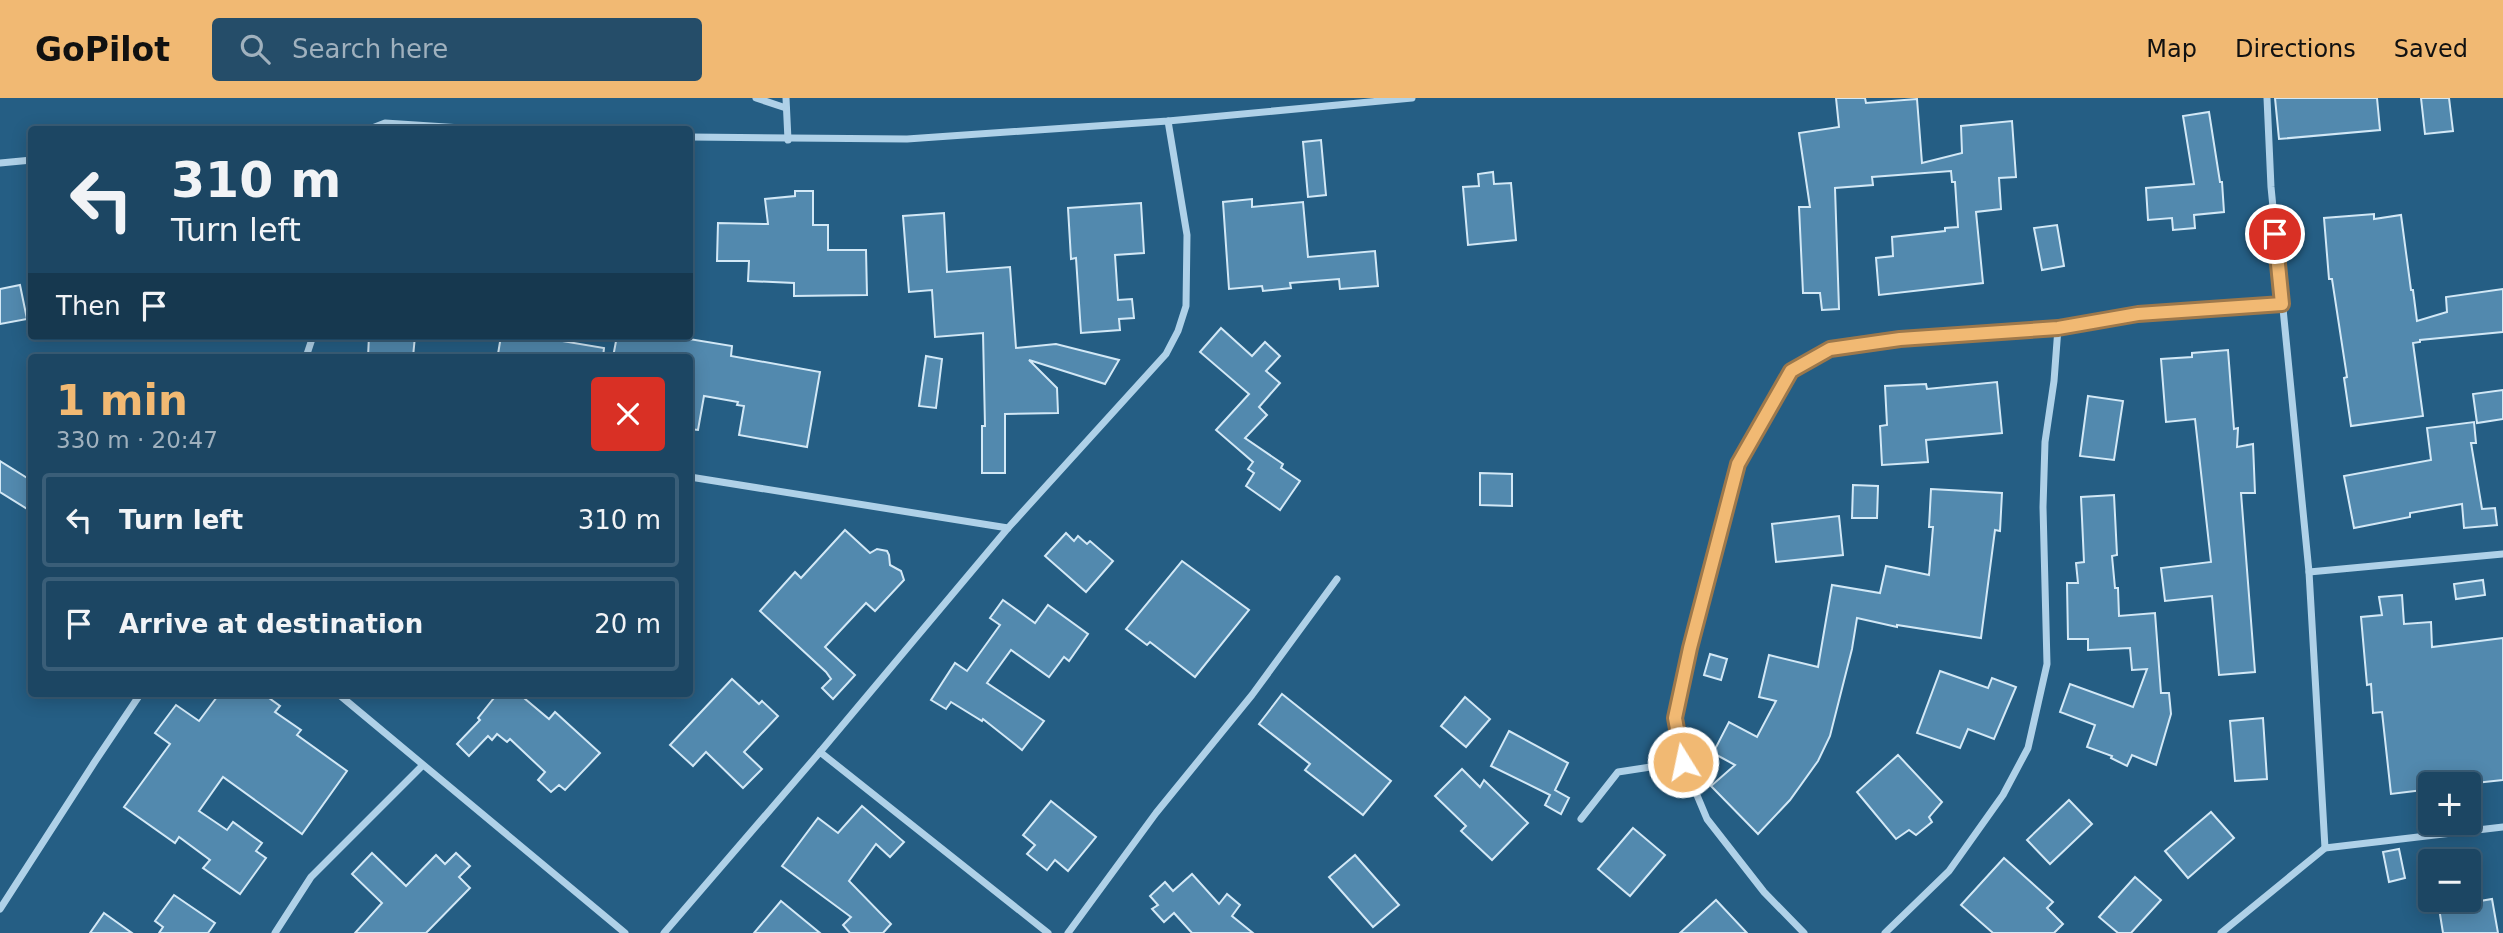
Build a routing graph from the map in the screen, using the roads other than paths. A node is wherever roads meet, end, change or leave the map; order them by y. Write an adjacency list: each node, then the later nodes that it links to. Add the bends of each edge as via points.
1 (756, 98): 5 (street)
2 (786, 98): 5 (street)
3 (1412, 98): 6 (street)
4 (2267, 98): 13 (street)
5 (786, 108): 10 (street)
6 (1168, 121): 10 (street, via 907,139); 16 (street, via 1187,235 1186,306 1178,331 1166,354)
7 (377, 126): 8 (street)
8 (430, 126)
9 (693, 137): 10 (street)
10 (788, 140)
11 (28, 160): 12 (street)
12 (0, 163)
13 (2282, 304): 14 (street, via 2138,314); 18 (street)
14 (2058, 328): 23 (street, via 1900,339 1830,349 1791,371 1738,464 1675,718); 35 (street, via 2045,442 2047,664 2028,748 2003,795 1949,870)
15 (693, 477): 16 (street)
16 (1008, 528): 22 (street)
17 (2503, 554): 18 (street)
18 (2309, 572): 27 (street)
19 (1337, 579): 33 (street)
20 (138, 697): 28 (street)
21 (342, 697): 24 (street)
22 (820, 752): 31 (street); 32 (street)
23 (1683, 762): 25 (street, via 1618,772); 34 (street, via 1707,819 1764,892)
24 (422, 766): 29 (street, via 311,877); 30 (street)
25 (1581, 819)
26 (2503, 827): 27 (street)
27 (2325, 848): 36 (street)
28 (0, 909)
29 (275, 933)
30 (625, 933)
31 (664, 933)
32 (1048, 933)
33 (1068, 933)
34 (1804, 933)
35 (1885, 933)
36 (2221, 933)

